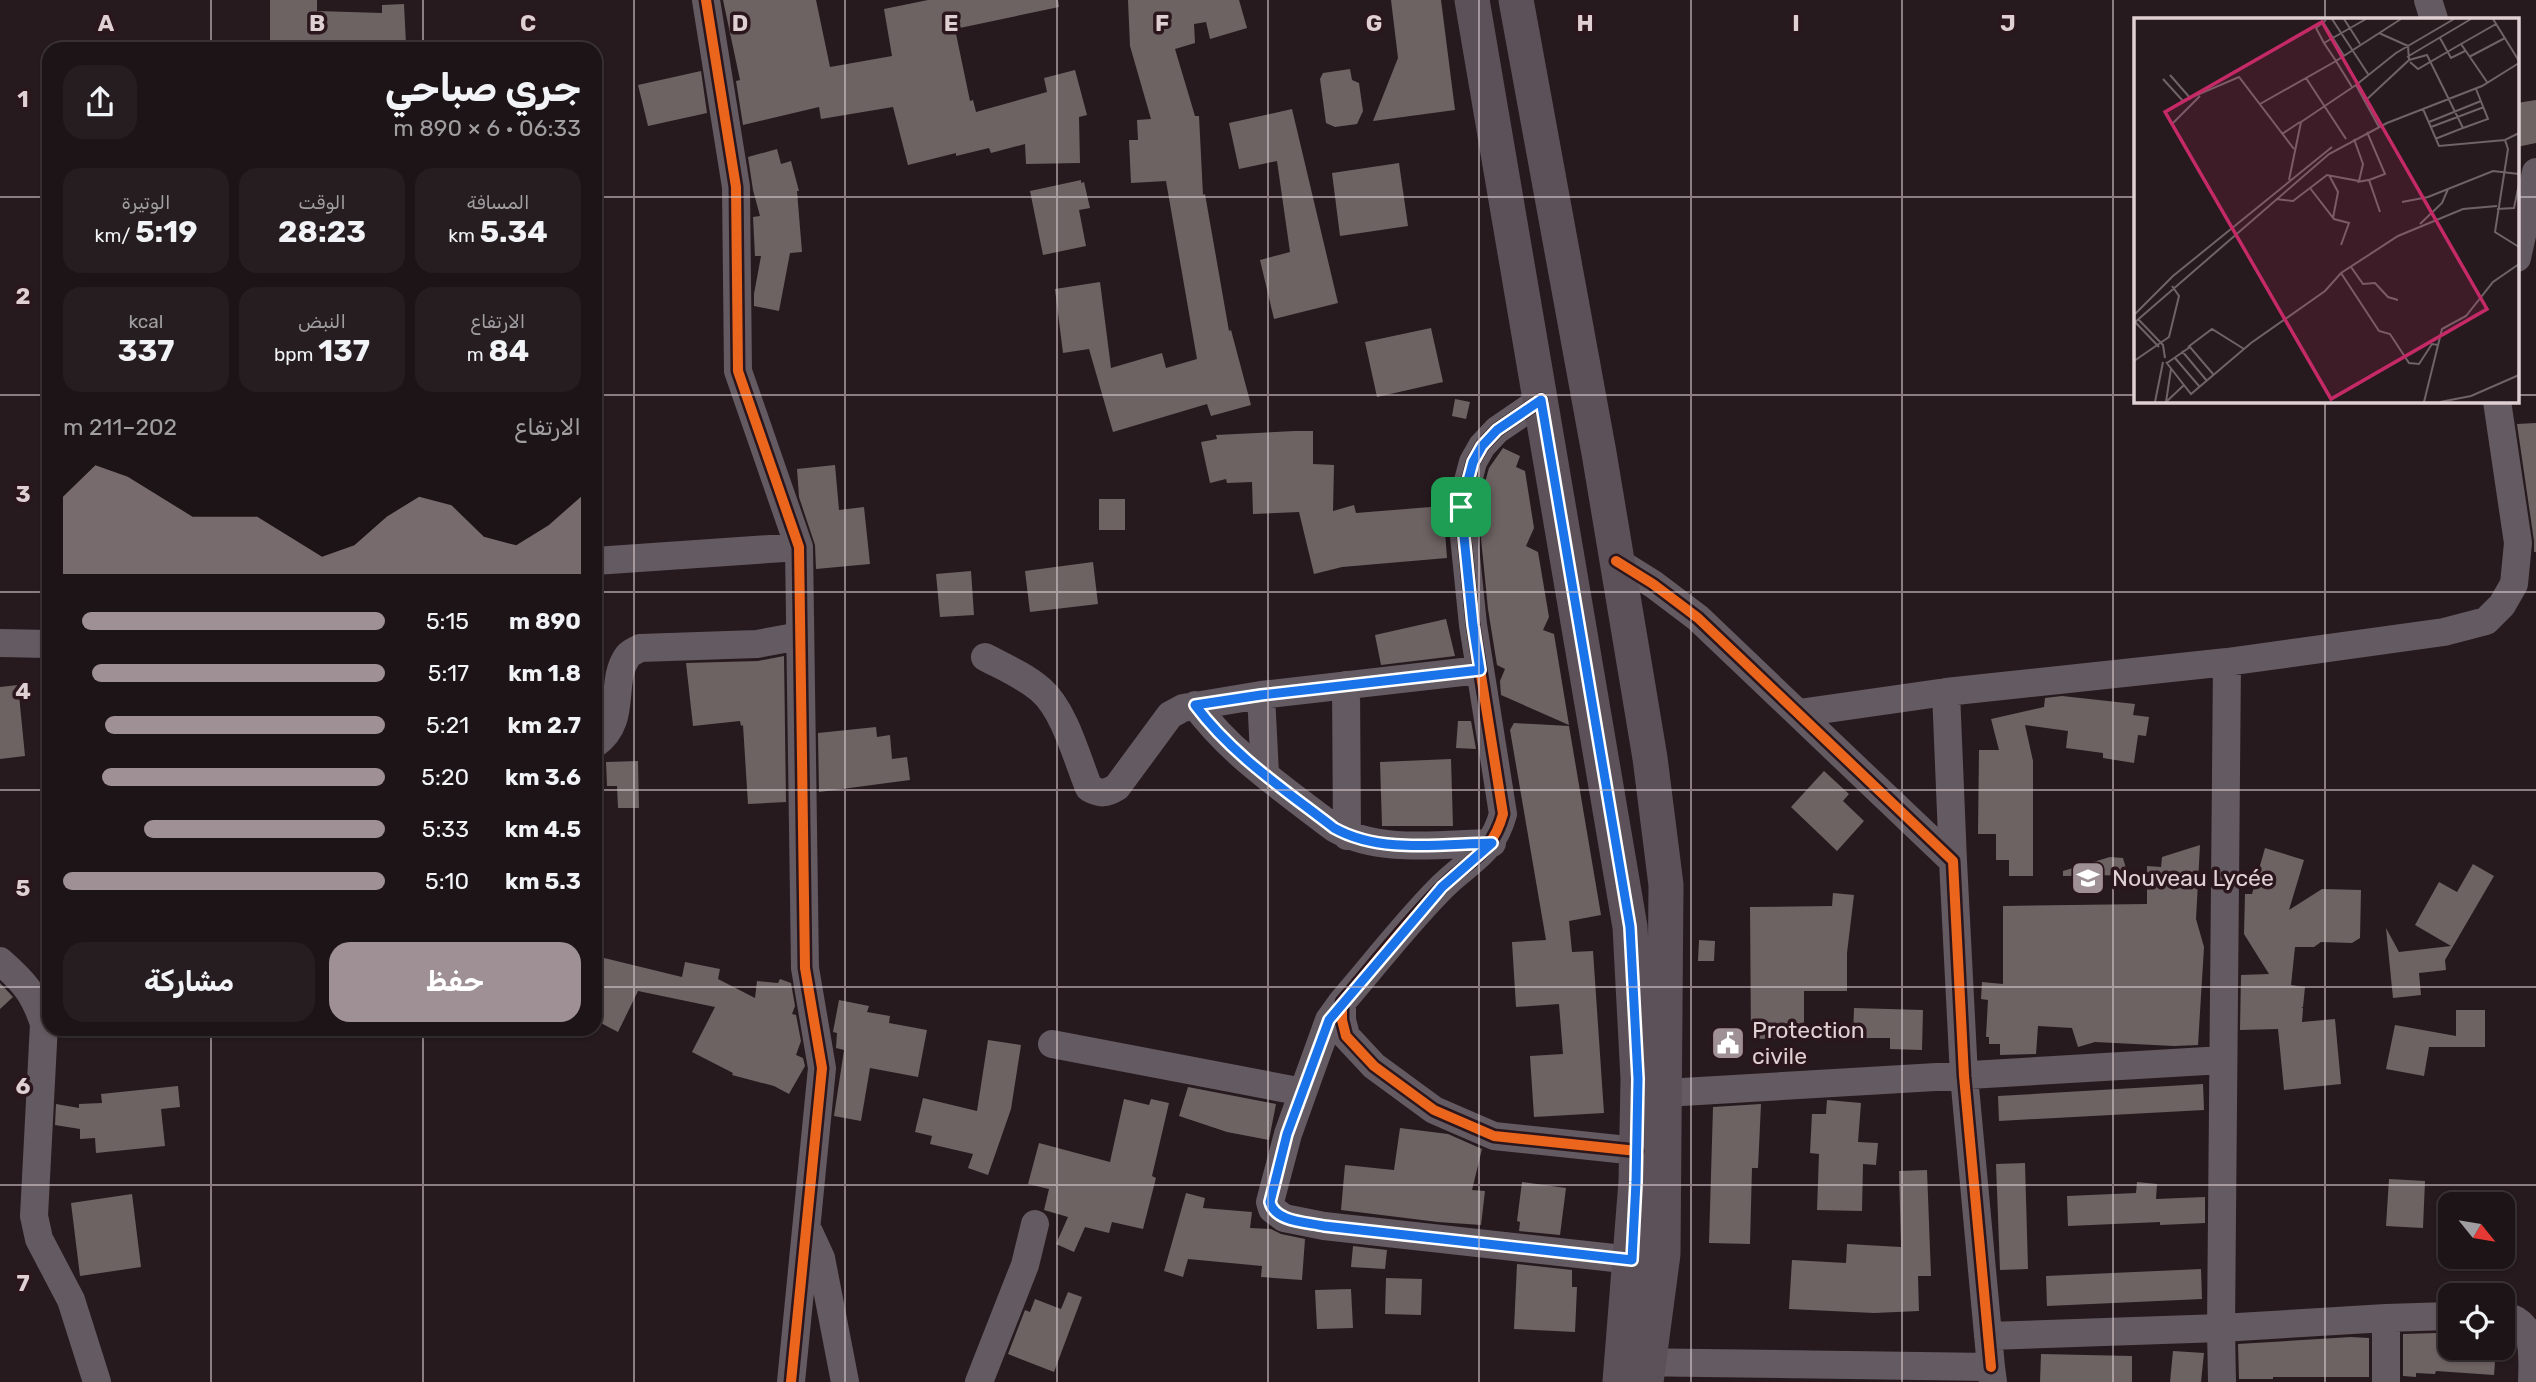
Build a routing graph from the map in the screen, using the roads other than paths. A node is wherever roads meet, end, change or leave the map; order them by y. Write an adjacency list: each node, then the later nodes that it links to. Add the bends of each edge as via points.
1 (706, 0): 11 (street, via 736,187 738,370)
2 (1472, 0): 9 (main road)
3 (1516, 0): 13 (main road)
4 (2428, 0): 5 (street)
5 (2434, 18)
6 (2536, 172): 7 (street)
7 (2530, 220): 8 (street)
8 (2518, 255)
9 (1541, 400): 19 (street, via 1482,446 1461,507); 39 (main road, via 1630,927)
10 (2497, 402): 18 (street, via 2518,543 2514,584 2486,621 2444,632)
11 (799, 547): 12 (street); 14 (street)
12 (602, 561)
13 (1616, 561): 24 (street, via 1698,618); 38 (main road, via 1654,781 1666,885)
14 (800, 636): 25 (street, via 757,644 640,648 627,655 615,717); 41 (street, via 805,968 822,1068)
15 (0, 643): 16 (street)
16 (42, 644)
17 (985, 657): 23 (street, via 1042,691 1056,708 1089,788 1098,793 1117,788 1170,715)
18 (2227, 662): 21 (street); 35 (street)
19 (1480, 670): 20 (street); 28 (street, via 1503,814)
20 (1346, 685): 22 (street); 27 (street)
21 (1946, 691): 24 (street); 29 (street)
22 (1261, 695): 23 (street); 26 (street)
23 (1195, 705): 26 (street, via 1212,729)
24 (1799, 713): 29 (street)
25 (602, 738)
26 (1265, 774): 27 (street)
27 (1347, 836): 28 (street, via 1392,845)
28 (1492, 843): 31 (street, via 1442,887)
29 (1953, 861): 36 (street)
30 (0, 961): 32 (street, via 27,985)
31 (1342, 1002): 37 (street, via 1329,1020); 39 (street, via 1346,1036 1374,1066 1434,1110 1494,1136)
32 (42, 1017)
33 (43, 1036): 51 (street, via 34,1216 39,1239 71,1300)
34 (1052, 1044): 37 (street)
35 (2223, 1060): 36 (street); 46 (street)
36 (1964, 1076): 38 (street); 47 (street)
37 (1303, 1092): 42 (street, via 1270,1202 1283,1218)
38 (1665, 1093): 48 (main road, via 1663,1254)
39 (1637, 1151): 42 (main road)
40 (1035, 1224): 54 (street, via 1025,1265)
41 (806, 1225): 52 (street); 53 (street, via 821,1258)
42 (1632, 1260): 48 (main road)
43 (2438, 1316): 45 (street)
44 (2515, 1317): 57 (street, via 2528,1326 2533,1340)
45 (2386, 1318): 46 (street); 56 (street)
46 (2221, 1328): 47 (street); 55 (street)
47 (1988, 1336): 50 (street)
48 (1634, 1372): 49 (street)
49 (1853, 1374): 50 (street)
50 (1992, 1374)
51 (97, 1382)
52 (791, 1382)
53 (845, 1382)
54 (979, 1382)
55 (2222, 1382)
56 (2386, 1382)
57 (2532, 1382)

